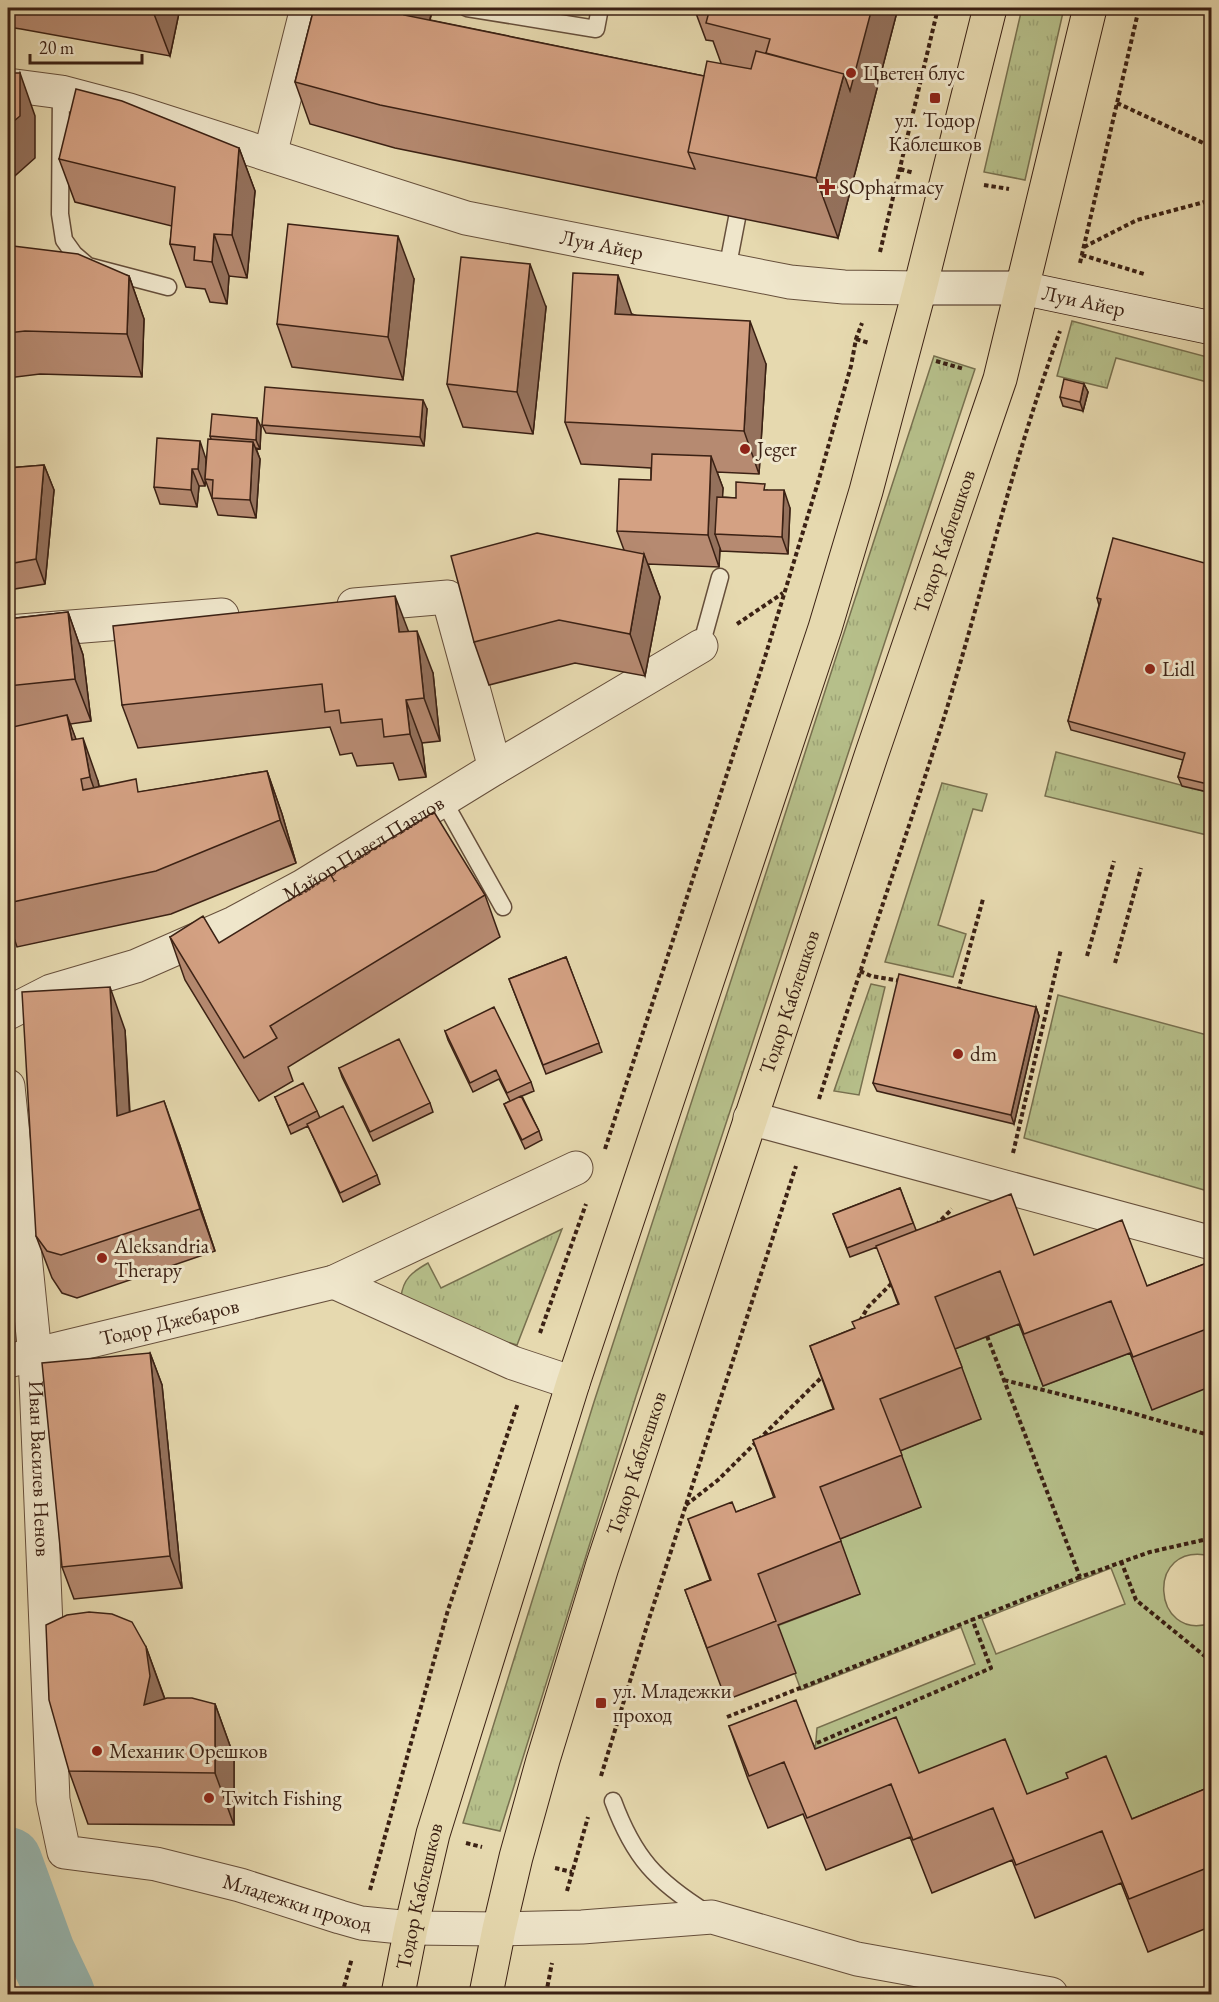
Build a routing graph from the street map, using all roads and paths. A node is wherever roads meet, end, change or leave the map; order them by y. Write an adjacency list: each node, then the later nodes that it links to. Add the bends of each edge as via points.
1 (307, 8): 12 (street)
2 (467, 8): 3 (lane, via 596,29)
3 (600, 8)
4 (938, 8): 20 (path)
5 (990, 8): 24 (main road, Тодор Каблешков)
6 (1090, 8): 25 (main road, Тодор Каблешков)
7 (1139, 8): 10 (path)
8 (8, 86): 9 (street, Луи Айер)
9 (61, 92): 12 (street, Луи Айер); 23 (lane, via 60,214 64,240 88,266)
10 (1117, 103): 11 (path); 17 (path)
11 (1212, 147)
12 (270, 154): 22 (street, Луи Айер, via 466,219)
13 (980, 184): 14 (path)
14 (1011, 189)
15 (1212, 201): 19 (path, via 1137,220)
16 (1082, 202): 17 (path)
17 (1094, 203): 19 (path)
18 (737, 218): 22 (lane)
19 (1083, 248): 21 (path)
20 (879, 255)
21 (1079, 268)
22 (727, 270): 24 (street, Луи Айер, via 790,282)
23 (168, 287)
24 (920, 288): 25 (street, Луи Айер); 71 (main road, Тодор Каблешков, via 825,628)
25 (1022, 288): 27 (street, Луи Айер); 54 (main road, Тодор Каблешков, via 995,394)
26 (866, 313): 29 (path)
27 (1212, 328)
28 (1061, 330): 48 (path, via 1031,415 923,787)
29 (856, 339): 30 (path); 34 (path)
30 (872, 344)
31 (935, 361): 32 (path)
32 (964, 369)
33 (720, 577): 38 (lane)
34 (785, 592): 38 (path); 56 (path)
35 (319, 608): 39 (street, via 448,597)
36 (249, 613): 37 (street)
37 (8, 633)
38 (701, 646): 39 (street, Майор Павел Павлов)
39 (495, 768): 40 (street, Майор Павел Павлов)
40 (443, 800): 44 (lane); 51 (street, Майор Павел Павлов, via 303,886 234,922 136,966 51,991)
41 (1114, 861): 46 (path)
42 (1141, 868): 47 (path)
43 (983, 899): 50 (path, via 958,993)
44 (503, 907)
45 (1061, 949): 58 (path)
46 (1087, 956)
47 (1115, 963)
48 (860, 971): 49 (path); 53 (path)
49 (906, 983)
50 (948, 991)
51 (8, 1013)
52 (8, 1086): 68 (street, Иван Василев Ненов)
53 (817, 1106)
54 (750, 1119): 57 (street); 94 (main road, Тодор Каблешков, via 602,1567 543,1760)
55 (799, 1159): 74 (path)
56 (589, 1173): 64 (street, Тодор Джебаров); 66 (path)
57 (964, 1176): 58 (street); 59 (path, via 961,1199)
58 (1004, 1188): 62 (street)
59 (941, 1219): 60 (path); 61 (path)
60 (934, 1227)
61 (945, 1230)
62 (1212, 1243)
63 (894, 1280): 65 (path, via 868,1307)
64 (334, 1282): 68 (street, Тодор Джебаров); 71 (street, via 513,1363)
65 (858, 1325)
66 (539, 1336)
67 (987, 1336): 70 (path)
68 (21, 1358): 87 (street, Иван Василев Ненов, via 53,1800)
69 (830, 1368): 74 (path, via 718,1480)
70 (1003, 1380): 73 (path); 77 (path)
71 (573, 1383): 93 (main road, Тодор Каблешков, via 433,1834)
72 (519, 1398): 85 (path, via 448,1610)
73 (1212, 1436)
74 (686, 1505): 82 (path)
75 (1212, 1538): 76 (path)
76 (1121, 1561): 77 (path); 79 (path, via 1136,1600)
77 (1080, 1577): 78 (path)
78 (972, 1619): 80 (path); 81 (path, via 991,1668)
79 (1211, 1661)
80 (727, 1717)
81 (804, 1748)
82 (600, 1778)
83 (613, 1801): 92 (lane, via 628,1837 655,1876)
84 (591, 1809): 89 (path)
85 (388, 1821): 86 (path); 90 (path)
86 (395, 1823)
87 (64, 1852): 93 (street, Младежки проход, via 156,1864 240,1885 350,1920)
88 (555, 1868): 89 (path)
89 (572, 1872): 91 (path)
90 (373, 1879)
91 (567, 1892)
92 (712, 1917): 94 (street, Младежки проход); 99 (street, via 857,1959)
93 (411, 1928): 94 (street, Младежки проход); 97 (main road, Тодор Каблешков)
94 (499, 1929): 98 (main road, Тодор Каблешков)
95 (343, 1988): 96 (path)
96 (342, 1995)
97 (398, 1995)
98 (486, 1995)
99 (1051, 1995)

